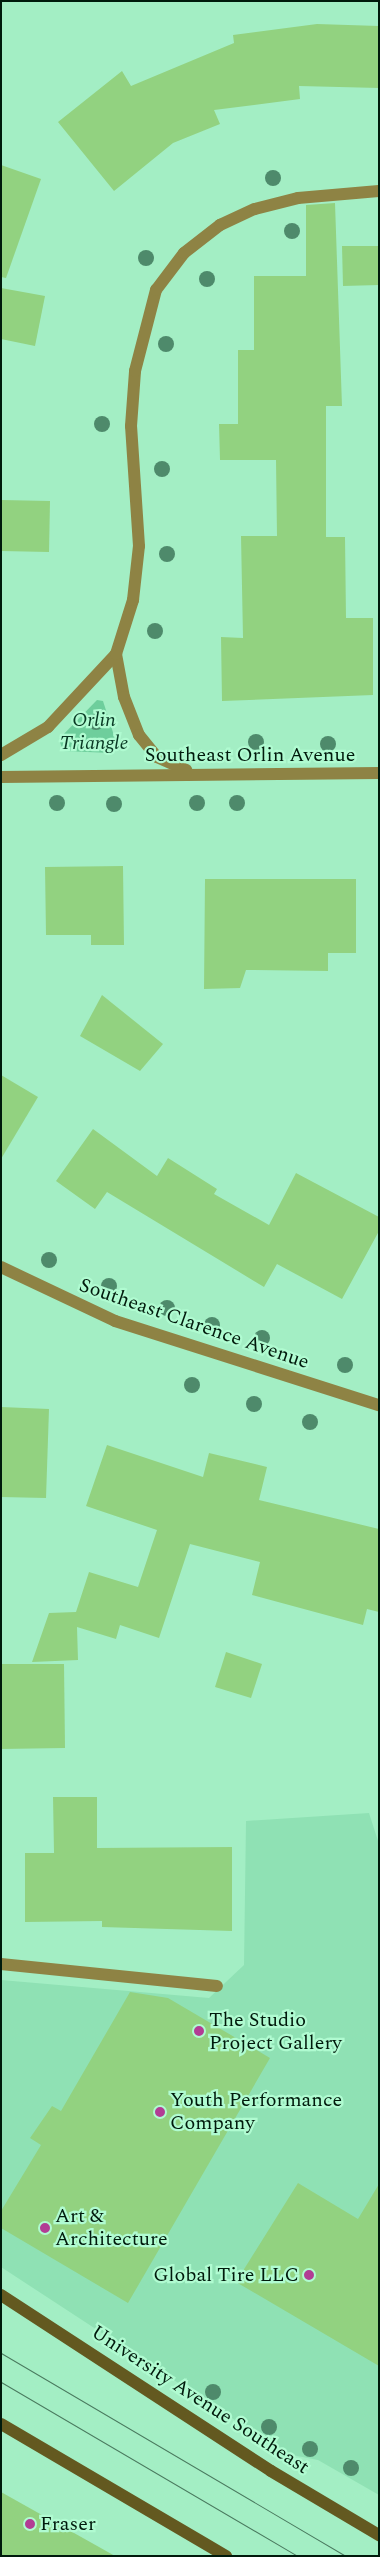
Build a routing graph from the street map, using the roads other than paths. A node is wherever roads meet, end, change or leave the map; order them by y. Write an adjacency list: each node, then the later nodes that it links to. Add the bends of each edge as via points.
1 (379, 191): 2 (street, via 298,198 255,209 220,225 184,253 156,290 135,372 131,426 139,546 133,600)
2 (116, 654): 3 (street, via 48,727); 4 (street, via 124,697 139,735 157,757)
3 (1, 755)
4 (190, 772): 5 (street, Southeast Orlin Avenue); 6 (street, Southeast Orlin Avenue)
5 (379, 773)
6 (1, 777)
7 (1, 1267): 8 (street, Southeast Clarence Avenue, via 115,1321)
8 (379, 1405)
9 (1, 1964): 10 (street)
10 (217, 1986)
11 (1, 2295): 13 (main road, University Avenue Southeast)
12 (1, 2424): 14 (main road)
13 (379, 2535)
14 (226, 2556)

